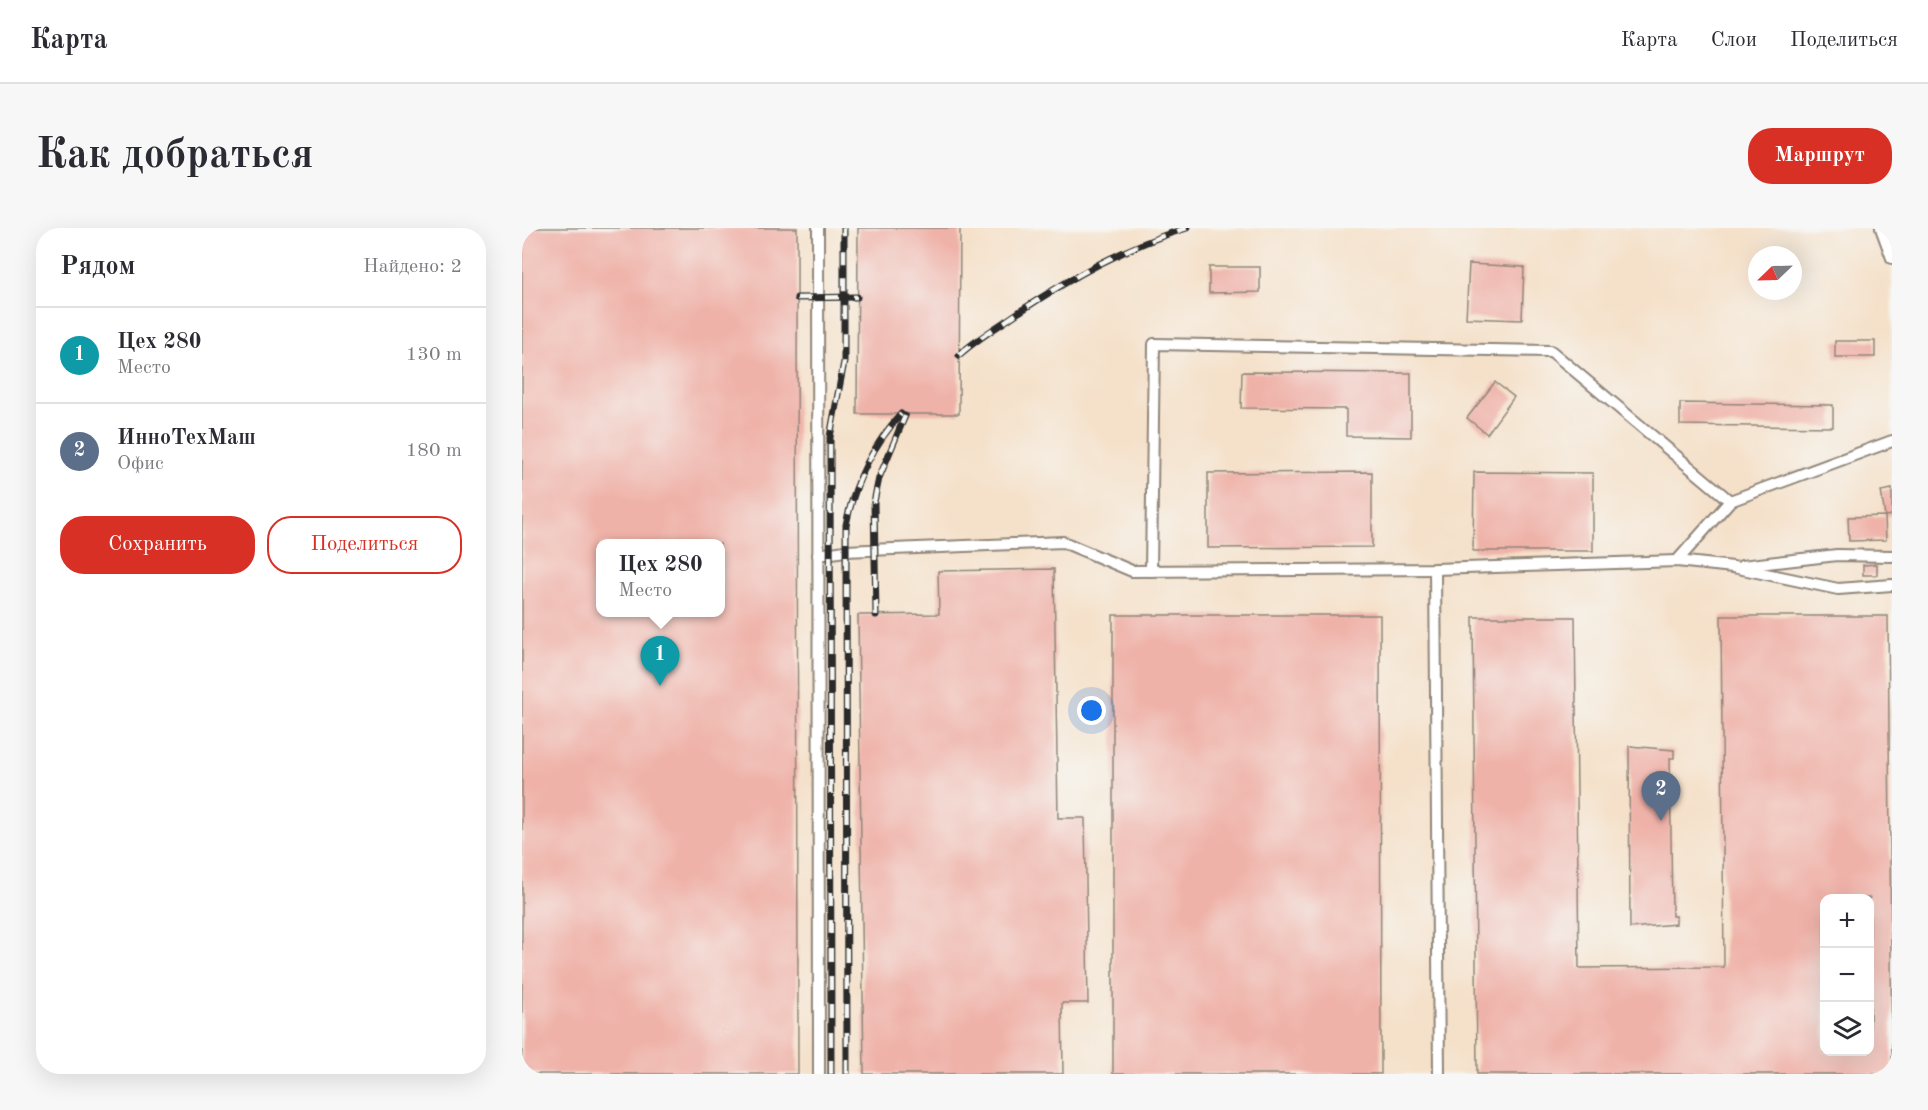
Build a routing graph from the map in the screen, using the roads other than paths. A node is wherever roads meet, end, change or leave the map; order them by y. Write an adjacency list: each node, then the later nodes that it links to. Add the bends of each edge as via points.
1 (818, 228): 6 (lane)
2 (1881, 228): 3 (lane)
3 (1892, 258)
4 (1892, 441): 5 (lane)
5 (1730, 501): 8 (lane); 11 (lane, via 1551,351 1154,344)
6 (818, 555): 11 (lane, via 845,550 1063,542 1132,571); 13 (lane)
7 (1892, 556): 9 (lane, via 1838,555)
8 (1677, 561): 9 (lane); 10 (lane)
9 (1733, 567): 12 (lane, via 1838,589)
10 (1435, 569): 11 (lane); 14 (lane)
11 (1151, 571)
12 (1892, 585)
13 (819, 1074)
14 (1439, 1074)

